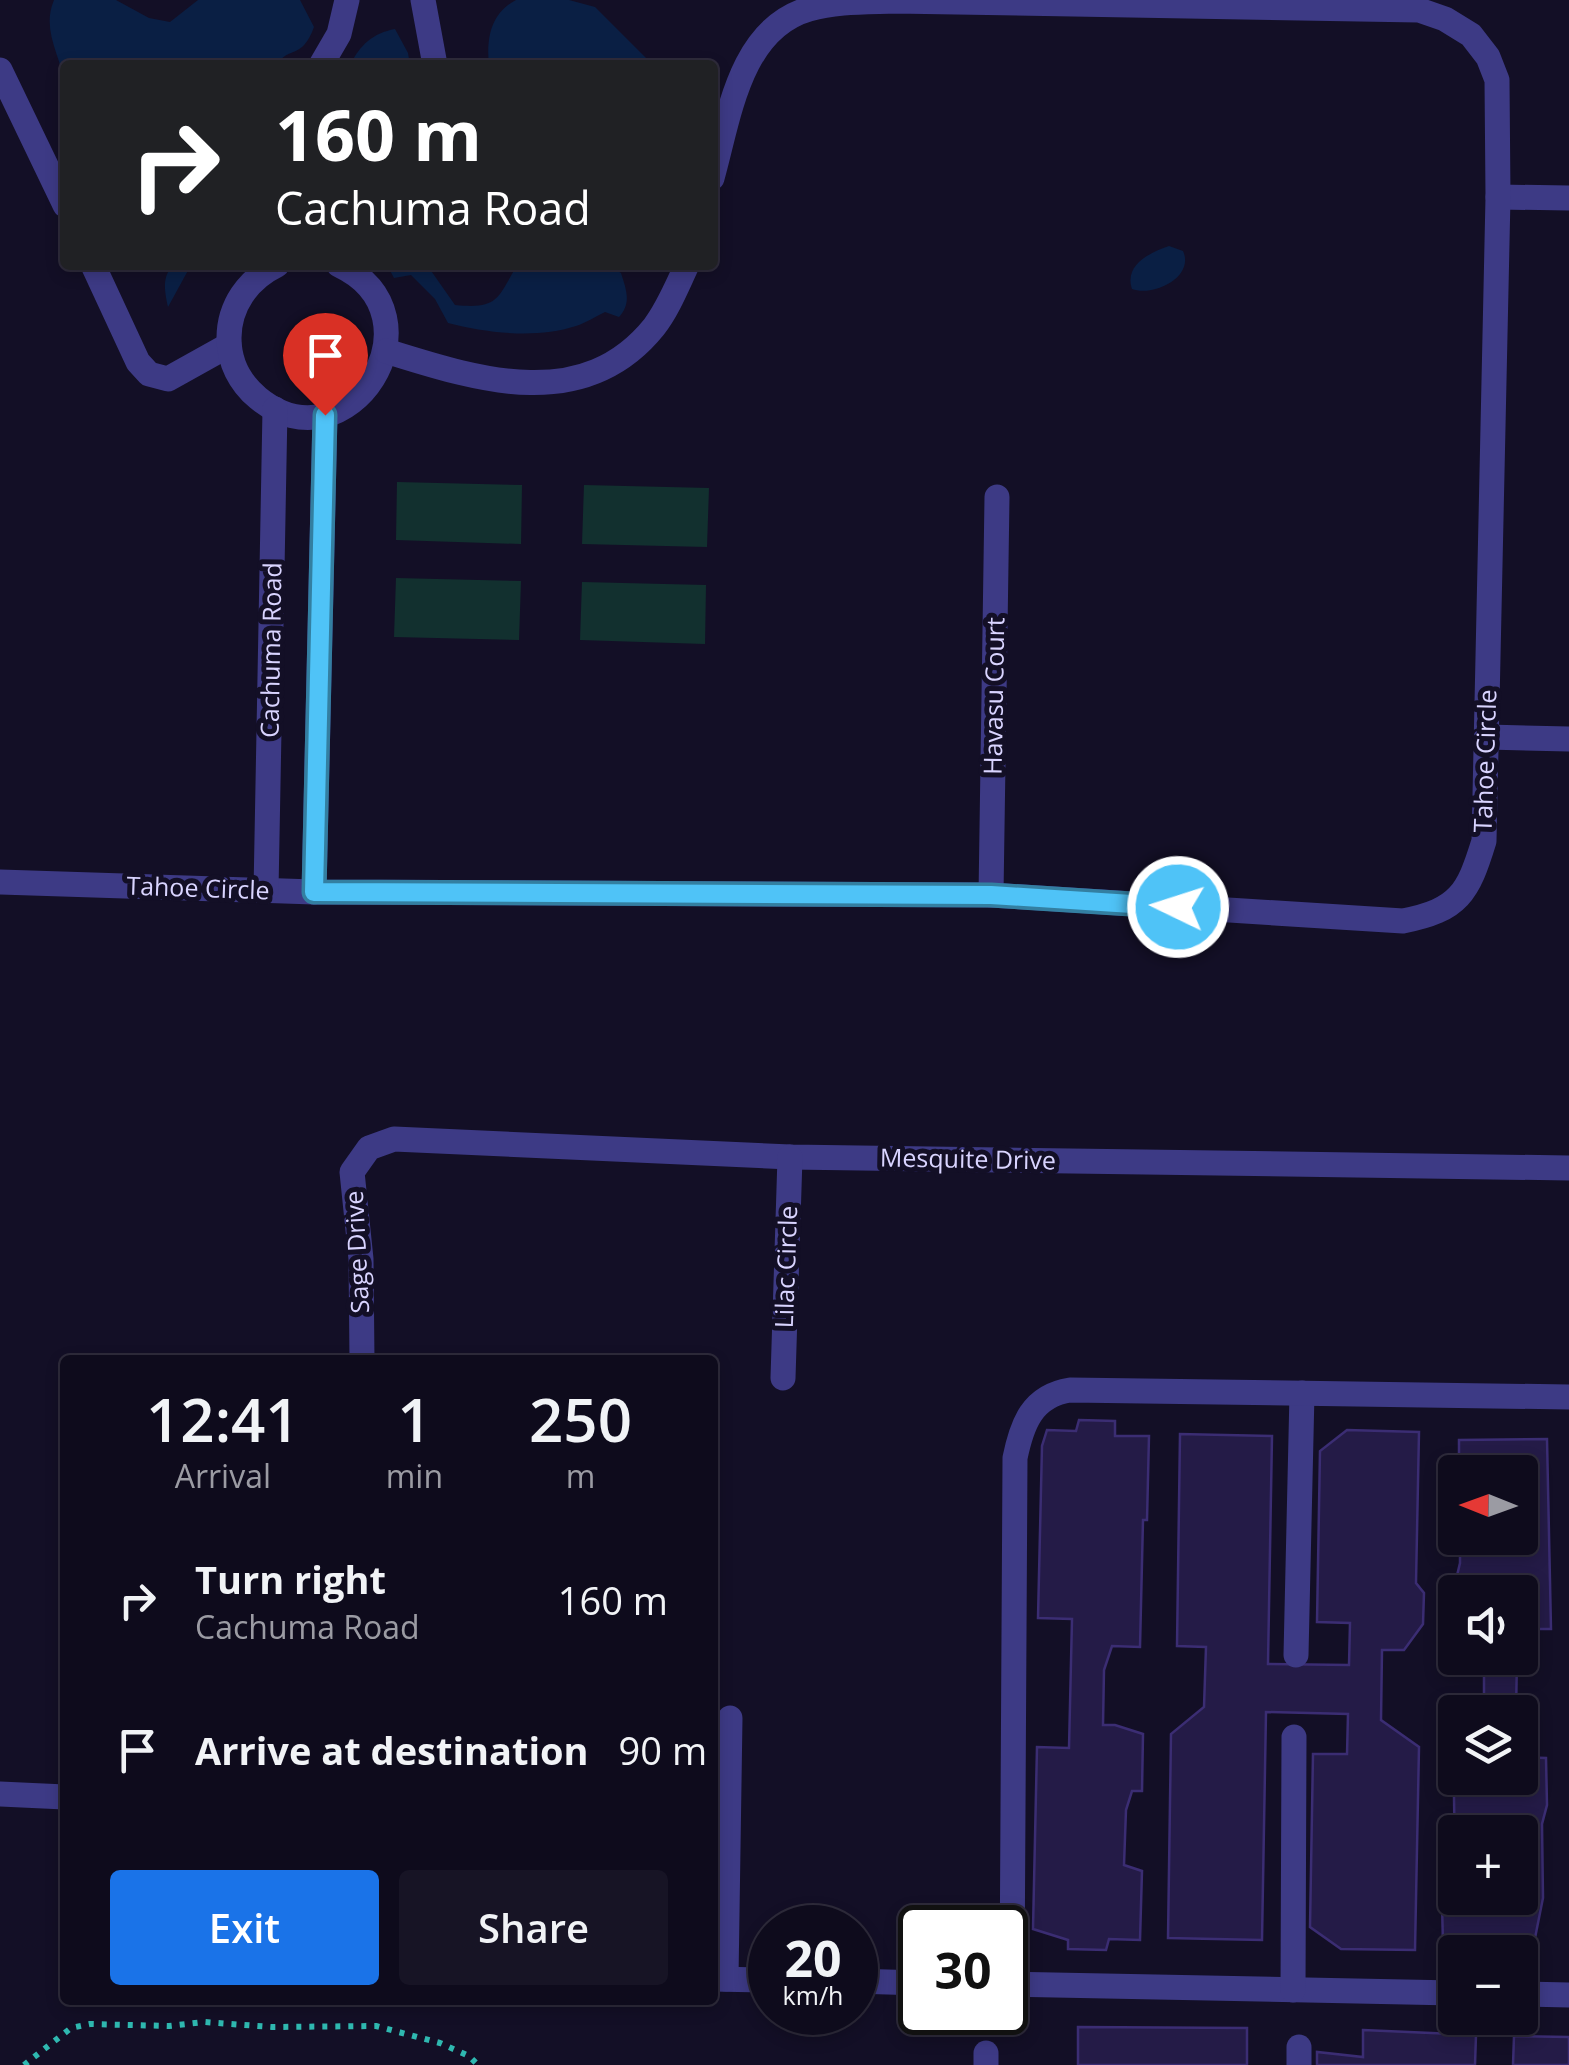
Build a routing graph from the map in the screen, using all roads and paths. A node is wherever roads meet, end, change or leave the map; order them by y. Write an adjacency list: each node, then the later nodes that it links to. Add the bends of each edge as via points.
1 (347, 0): 3 (street, via 340,34)
2 (423, 0): 4 (street)
3 (324, 60)
4 (433, 60)
5 (0, 70): 7 (street)
6 (718, 157): 8 (street, Tahoe Circle, via 737,91 762,40 778,23 836,3 1419,10 1472,35 1488,57 1497,80)
7 (60, 195)
8 (1498, 197): 9 (street); 19 (street, Tahoe Circle)
9 (1569, 198)
10 (95, 270): 14 (street, via 149,374 168,378)
11 (268, 270): 14 (street, via 242,295)
12 (350, 270): 15 (street, via 381,309)
13 (683, 270): 15 (street, via 654,327 628,353 570,380 506,382)
14 (230, 345): 16 (street, via 240,378)
15 (386, 351): 17 (street, via 365,392)
16 (275, 409): 17 (street); 22 (street, Cachuma Road)
17 (325, 415): 23 (street, Cachuma Road)
18 (996, 496): 24 (street, Havasu Court)
19 (1487, 737): 20 (street); 24 (street, Tahoe Circle, via 1484,841 1476,866 1467,889 1427,916 1402,921)
20 (1569, 739)
21 (0, 882): 22 (street, Tahoe Circle)
22 (266, 891): 23 (street, Tahoe Circle)
23 (314, 892): 24 (street, Tahoe Circle)
24 (991, 895)
25 (369, 1148): 26 (street, Mesquite Drive, via 394,1138); 28 (street, Sage Drive, via 352,1172)
26 (790, 1157): 27 (street, Mesquite Drive); 29 (street, Lilac Circle)
27 (1569, 1168)
28 (362, 1355)
29 (783, 1378)
30 (1302, 1393): 31 (street); 32 (street); 37 (street, via 1070,1390 1055,1392 1025,1418 1015,1458)
31 (1569, 1398)
32 (1296, 1655)
33 (730, 1718): 38 (street)
34 (1294, 1737): 41 (street)
35 (0, 1794): 36 (street)
36 (60, 1797)
37 (1010, 1905)
38 (719, 1979): 39 (street)
39 (748, 1980)
40 (1028, 1984): 41 (street)
41 (1293, 1990): 42 (street)
42 (1438, 1993)
43 (1538, 1994): 44 (street)
44 (1569, 1995)
45 (24, 2065): 46 (path, via 71,2028 204,2022 376,2026 440,2043)
46 (478, 2065)

